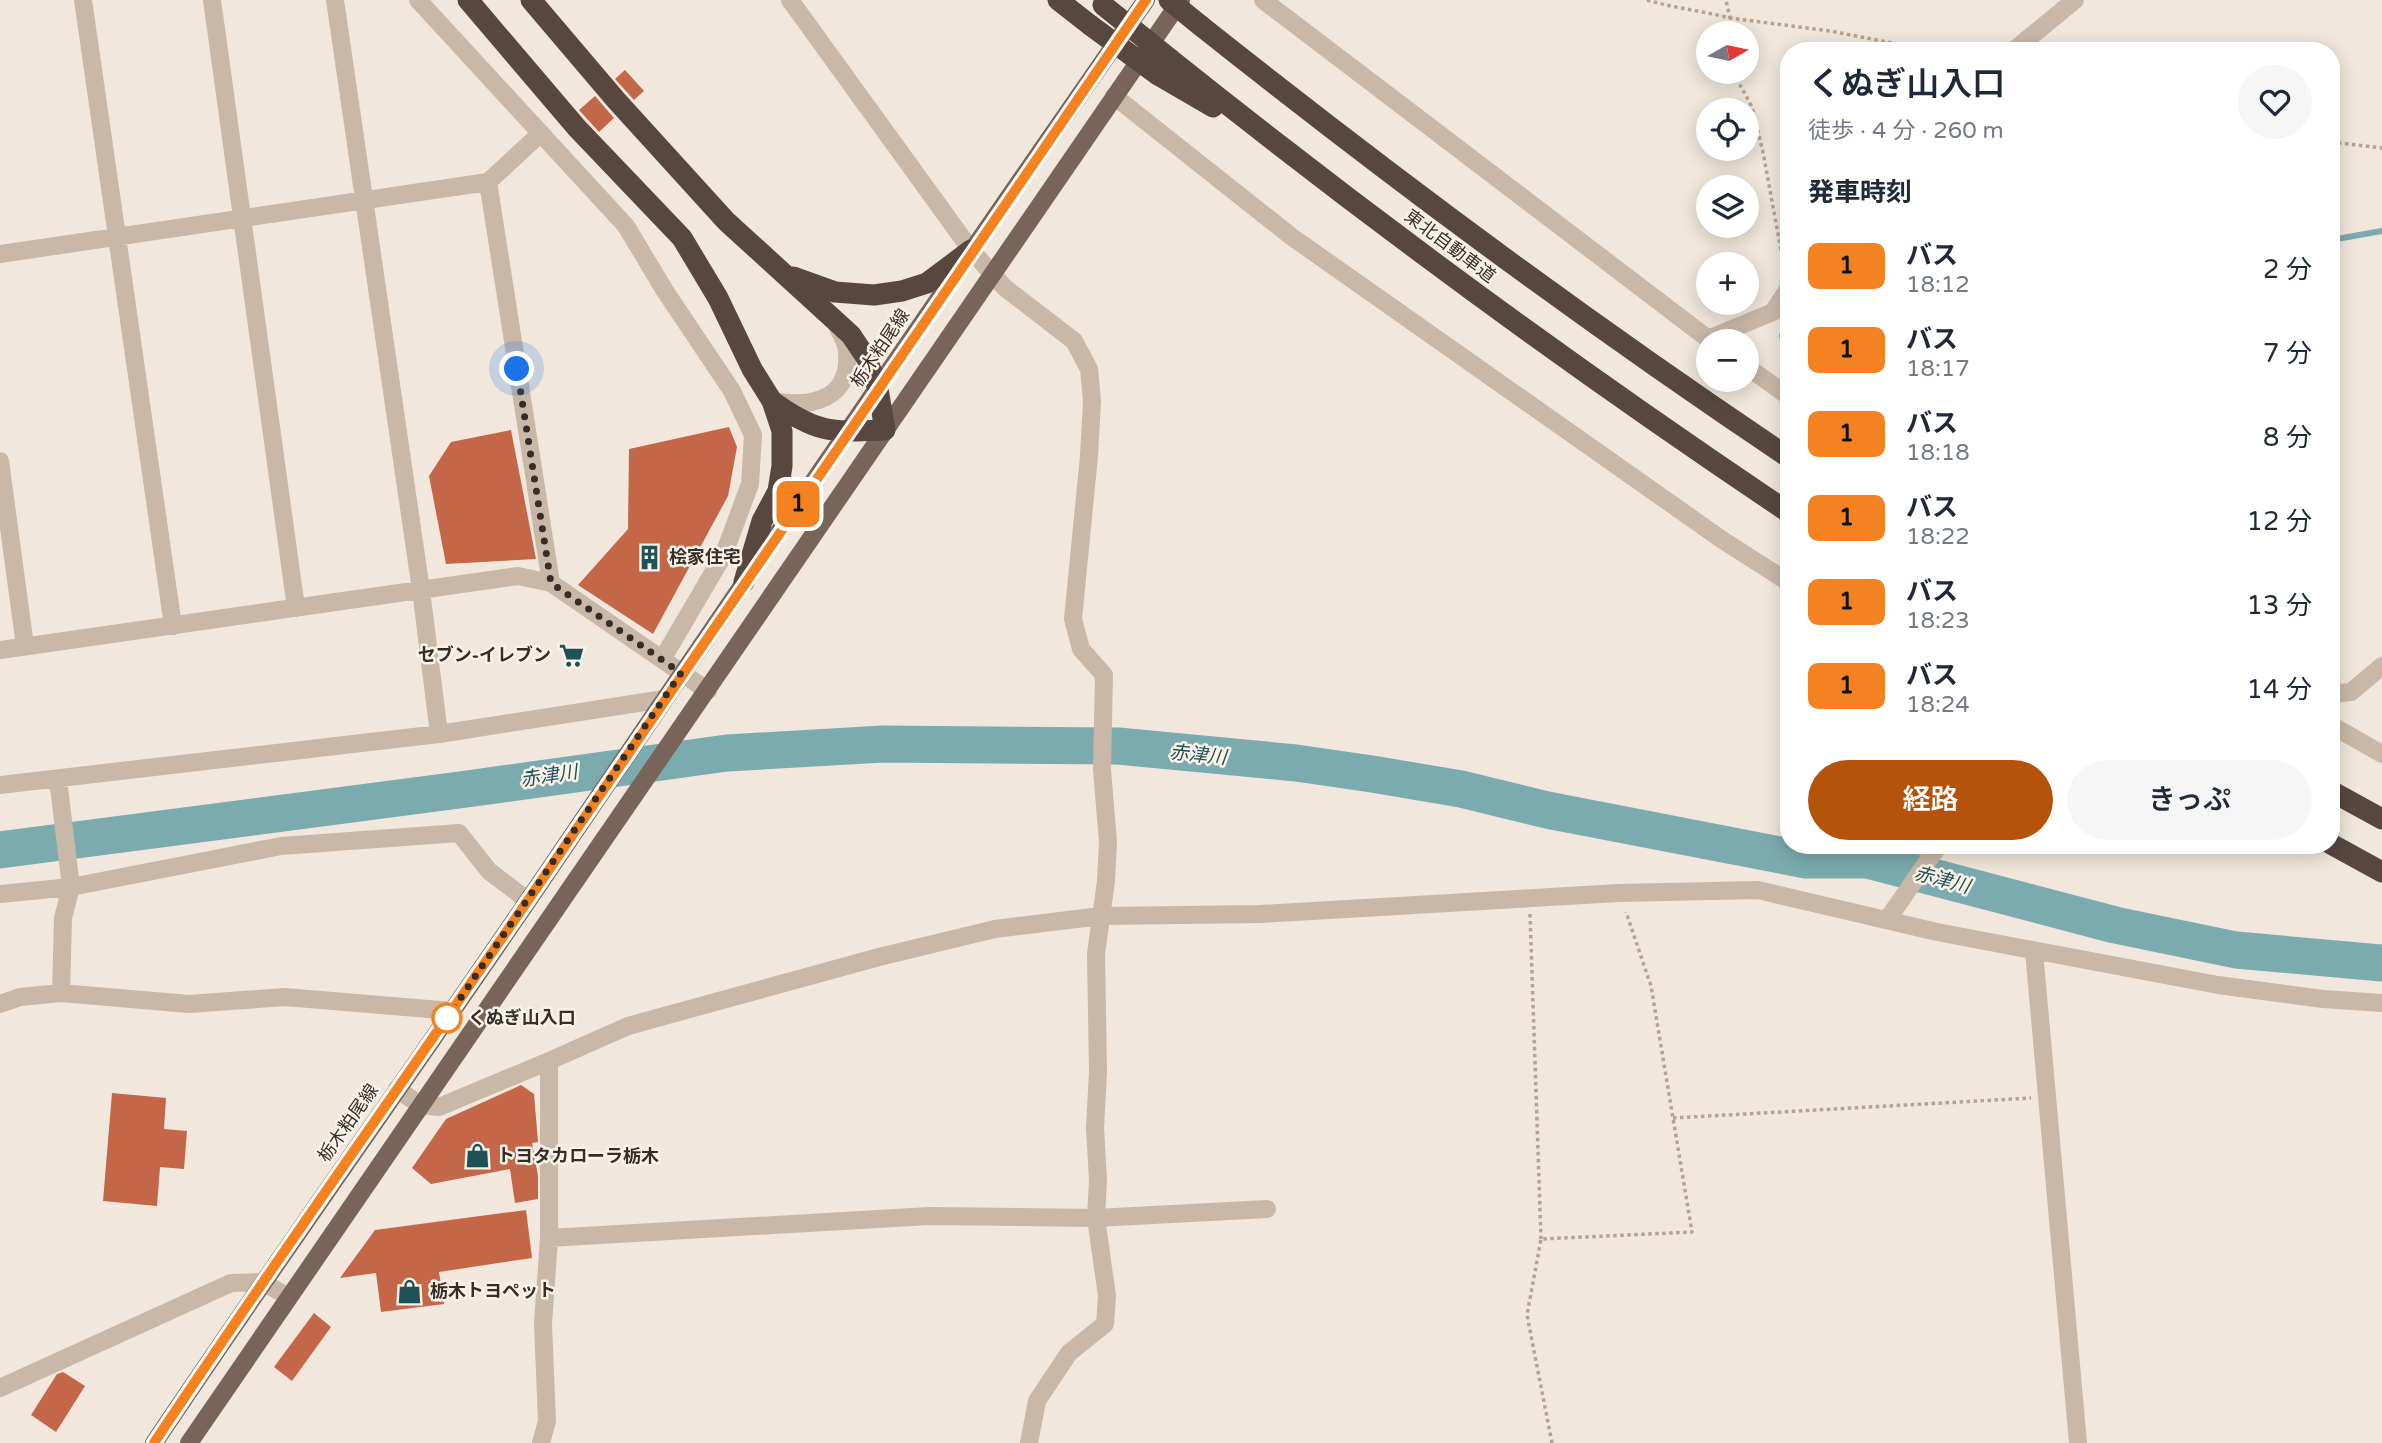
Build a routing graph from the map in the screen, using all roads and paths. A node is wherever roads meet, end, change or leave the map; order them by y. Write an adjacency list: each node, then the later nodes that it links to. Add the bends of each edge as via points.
1 (83, 0): 29 (street)
2 (212, 0): 28 (street)
3 (335, 0): 27 (street)
4 (418, 0): 23 (street)
5 (531, 0): 33 (highway, via 717,211)
6 (790, 0): 31 (street)
7 (1058, 0): 20 (highway, bridge, via 1090,25)
8 (1146, 0): 31 (main road, 栃木粕尾線)
9 (1169, 0): 45 (highway, 東北自動車道, bridge, via 1483,243)
10 (1181, 0): 22 (main road)
11 (1263, 0): 38 (street)
12 (1647, 0): 17 (path)
13 (1726, 0): 17 (path)
14 (2075, 0): 19 (street)
15 (468, 1): 42 (highway, via 577,128 682,238)
16 (1100, 3): 20 (highway, 東北自動車道, bridge)
17 (1730, 18): 18 (path)
18 (1887, 42)
19 (2024, 42)
20 (1164, 67): 47 (highway, 東北自動車道, via 1585,372)
21 (1740, 84): 30 (path, via 1752,107)
22 (1114, 96): 34 (main road); 48 (street, via 1292,237)
23 (541, 133): 26 (street); 56 (street, via 626,226 732,390 753,435 750,484 724,555)
24 (2340, 143): 25 (path)
25 (2382, 149)
26 (488, 182): 27 (street); 50 (street)
27 (363, 200): 28 (street); 51 (street)
28 (243, 218): 29 (street); 52 (street)
29 (117, 237): 32 (street); 53 (street)
30 (1780, 245)
31 (971, 250): 33 (highway, via 928,283 874,295 835,292); 34 (street); 40 (main road, 栃木粕尾線)
32 (0, 254)
33 (785, 274): 36 (highway)
34 (993, 274): 43 (main road); 77 (street, via 1074,341 1089,369 1089,456 1073,619 1081,649 1104,675 1102,770 1108,842)
35 (1780, 301): 37 (street, via 1773,312)
36 (835, 320): 40 (highway, via 867,359); 42 (street, via 847,350 840,387 809,404)
37 (1734, 329)
38 (1696, 330)
39 (1759, 375): 41 (street)
40 (878, 389): 43 (highway); 44 (main road, 栃木粕尾線)
41 (1780, 390)
42 (772, 401): 44 (highway, via 796,419 827,430); 49 (highway, via 782,431 782,466 778,491 762,521)
43 (885, 429): 44 (highway); 59 (main road)
44 (848, 431): 49 (main road, 栃木粕尾線)
45 (1780, 452)
46 (0, 461): 54 (street)
47 (1780, 507)
48 (1780, 577)
49 (744, 582): 58 (main road, 栃木粕尾線)
50 (551, 583): 51 (street, via 517,576); 56 (street)
51 (421, 590): 52 (street); 63 (street)
52 (296, 608): 53 (street)
53 (173, 625): 54 (street)
54 (25, 646): 55 (street)
55 (0, 650)
56 (663, 658): 58 (street)
57 (2382, 666): 60 (street, via 2351,692)
58 (681, 673): 59 (street); 61 (main road, 栃木粕尾線)
59 (708, 691): 87 (main road)
60 (2340, 693)
61 (664, 699): 63 (street); 76 (main road, 栃木粕尾線)
62 (2340, 730): 64 (street)
63 (439, 734): 66 (street)
64 (2382, 754)
65 (0, 785): 66 (street)
66 (60, 787): 72 (street)
67 (2340, 796): 68 (highway)
68 (2382, 819)
69 (2340, 849): 71 (highway)
70 (1933, 854): 78 (street)
71 (2382, 872)
72 (71, 887): 74 (street); 76 (street, via 281,846 459,832 489,871); 80 (street, via 63,918)
73 (1619, 893): 75 (street); 78 (street, via 1758,890); 88 (path, via 1651,986)
74 (0, 894)
75 (1530, 898): 77 (street, via 1260,914); 92 (path)
76 (527, 900): 83 (main road, 栃木粕尾線)
77 (1101, 916): 84 (street, via 995,929 879,957 628,1026); 90 (street, via 1096,954)
78 (1887, 920): 79 (street)
79 (2034, 951): 81 (street, via 2218,985); 86 (street)
80 (61, 993): 82 (street); 83 (street, via 190,1004 285,997)
81 (2382, 1003)
82 (0, 1004)
83 (452, 1011): 85 (main road, 栃木粕尾線)
84 (549, 1061): 87 (street, via 439,1107); 91 (street)
85 (397, 1089): 87 (street); 93 (main road, 栃木粕尾線)
86 (2047, 1098): 88 (path); 101 (street)
87 (420, 1105): 94 (main road)
88 (1673, 1118): 92 (path, via 1692,1232)
89 (1267, 1209): 90 (street)
90 (1096, 1218): 91 (street, via 929,1216); 99 (street, via 1107,1296 1105,1324 1069,1353 1037,1401)
91 (549, 1238): 98 (street, via 542,1324 547,1422)
92 (1541, 1239): 100 (path, via 1527,1315)
93 (262, 1282): 94 (street); 95 (street, via 231,1283); 96 (main road, 栃木粕尾線)
94 (289, 1297): 97 (main road)
95 (0, 1388)
96 (154, 1443)
97 (189, 1443)
98 (541, 1443)
99 (1030, 1443)
100 (1552, 1443)
101 (2078, 1443)

